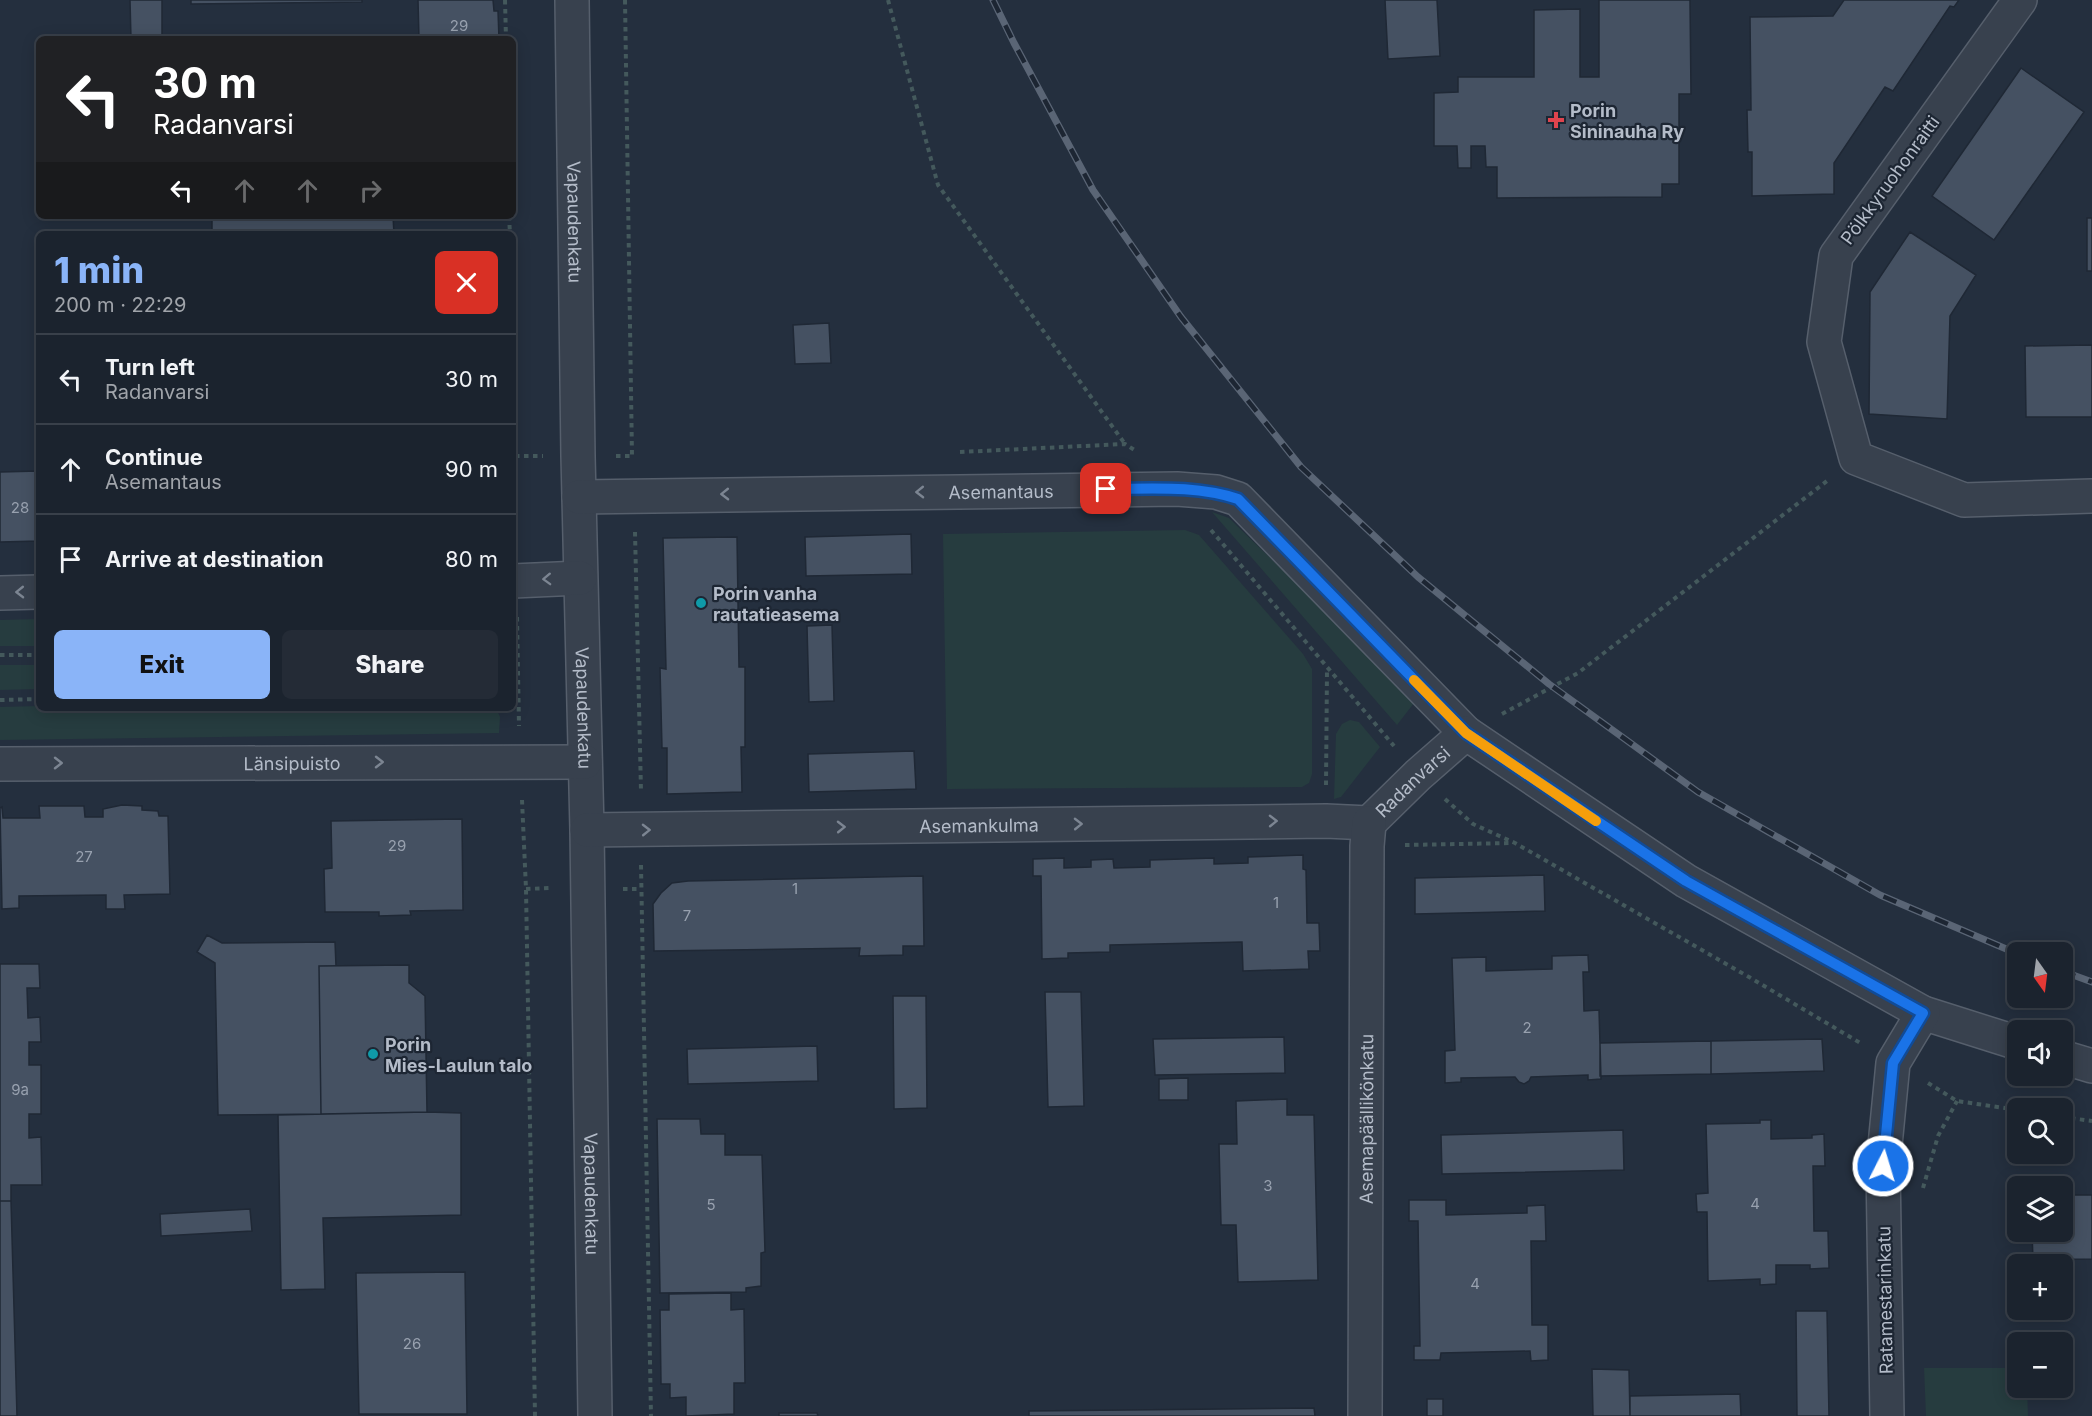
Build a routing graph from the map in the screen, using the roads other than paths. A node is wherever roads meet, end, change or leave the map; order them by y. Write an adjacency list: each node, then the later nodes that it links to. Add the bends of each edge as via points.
1 (572, 0): 4 (street, Vapaudenkatu)
2 (2020, 0): 3 (street, Pölkkyruohonraitti, via 1836,255 1824,342 1856,458 1964,500)
3 (2092, 496)
4 (579, 497): 5 (street, Vapaudenkatu); 9 (street, Asemantaus, one-way to 4, via 1238,499 1216,492 1177,489)
5 (580, 578): 6 (street, one-way to 6); 10 (street, Vapaudenkatu)
6 (516, 581)
7 (36, 592): 8 (street, one-way to 8)
8 (0, 593)
9 (1466, 733): 12 (street, Radanvarsi); 14 (street, Radanvarsi, via 1686,881)
10 (585, 762): 11 (street, Länsipuisto, one-way to 10); 13 (street, Vapaudenkatu)
11 (0, 764)
12 (1369, 823): 13 (street, Asemankulma, one-way to 12); 19 (street, Asemapäällikönkatu)
13 (587, 830): 18 (street, Vapaudenkatu)
14 (1923, 1013): 15 (street, Radanvarsi); 20 (street, Ratamestarinkatu, via 1893,1063 1883,1166)
15 (2007, 1040)
16 (2073, 1060): 17 (street)
17 (2092, 1066)
18 (595, 1416)
19 (1365, 1416)
20 (1887, 1416)

